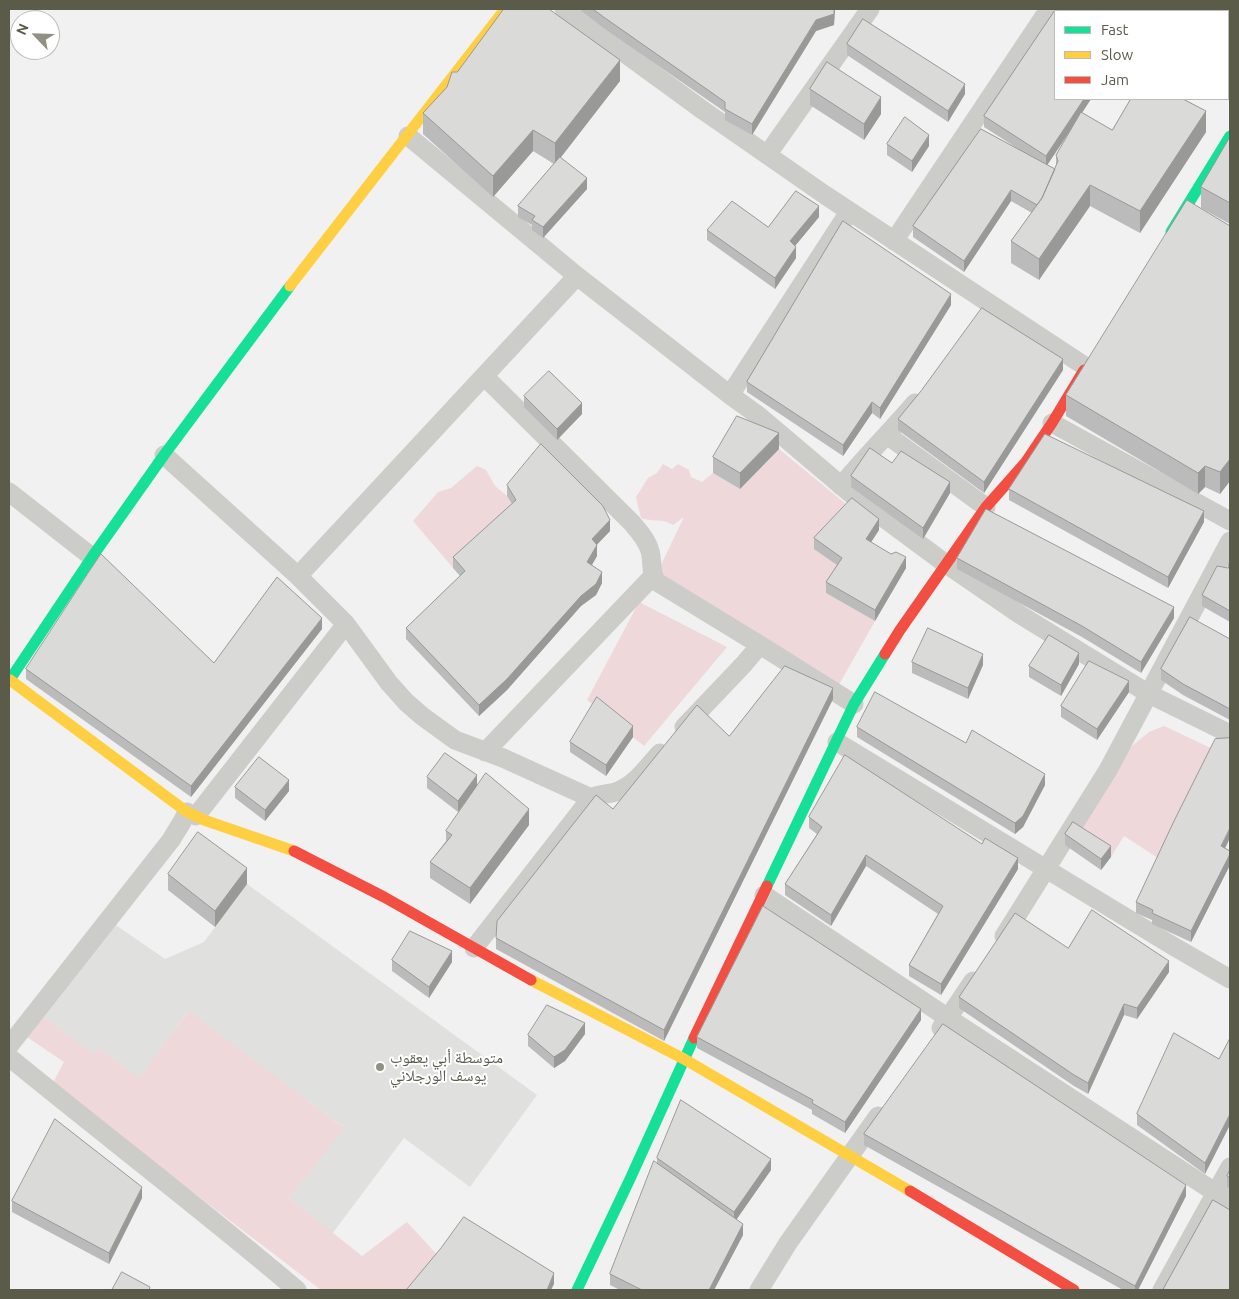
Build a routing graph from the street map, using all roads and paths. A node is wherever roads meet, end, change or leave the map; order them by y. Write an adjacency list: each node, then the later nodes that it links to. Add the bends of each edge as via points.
1 (505, 9): 5 (street)
2 (564, 9): 7 (street)
3 (870, 9): 7 (street)
4 (1049, 9): 12 (street)
5 (408, 136): 13 (street); 20 (street)
6 (1230, 136): 8 (street)
7 (767, 155): 9 (street)
8 (1187, 206): 10 (street); 11 (street)
9 (849, 212): 12 (street); 17 (street)
10 (1204, 216)
11 (1167, 238)
12 (894, 242): 14 (street, via 983,310)
13 (577, 276): 15 (street); 17 (street)
14 (1088, 363): 18 (street)
15 (484, 377): 28 (street); 29 (street, via 632,523 647,543)
16 (925, 390): 19 (street)
17 (730, 395): 21 (street)
18 (1052, 423): 23 (street, via 1025,463); 24 (street)
19 (888, 435): 21 (street); 23 (street)
20 (164, 455): 26 (street); 28 (street)
21 (841, 486): 27 (street)
22 (9, 492): 26 (street)
23 (986, 507): 27 (street)
24 (1230, 521)
25 (1230, 541): 33 (street)
26 (92, 557): 32 (street)
27 (946, 564): 33 (street, via 1019,614); 34 (street)
28 (298, 576): 30 (street)
29 (654, 576): 31 (street, via 662,586); 37 (street)
30 (346, 624): 37 (street, via 406,702 455,740); 39 (street)
31 (760, 645): 34 (street); 38 (street, via 637,778 618,791)
32 (9, 681): 39 (street)
33 (1149, 694): 35 (street); 40 (street, via 1108,770)
34 (854, 704): 36 (street)
35 (1230, 734)
36 (837, 742): 40 (street); 41 (street)
37 (485, 752): 38 (street)
38 (591, 798): 42 (street)
39 (191, 814): 42 (street, via 297,852); 48 (street)
40 (1046, 869): 43 (street); 45 (street)
41 (764, 895): 46 (street); 50 (street)
42 (474, 948): 50 (street)
43 (992, 953)
44 (981, 970): 46 (street)
45 (1230, 979)
46 (948, 1018): 47 (street); 54 (street)
47 (932, 1041)
48 (9, 1046)
49 (9, 1057): 55 (street)
50 (684, 1059): 52 (street); 56 (street)
51 (889, 1101): 52 (street)
52 (851, 1156): 57 (street, via 782,1252); 58 (street)
53 (1230, 1167): 54 (street)
54 (1223, 1197): 59 (street)
55 (298, 1290)
56 (577, 1290)
57 (759, 1290)
58 (1074, 1290)
59 (1162, 1290)

